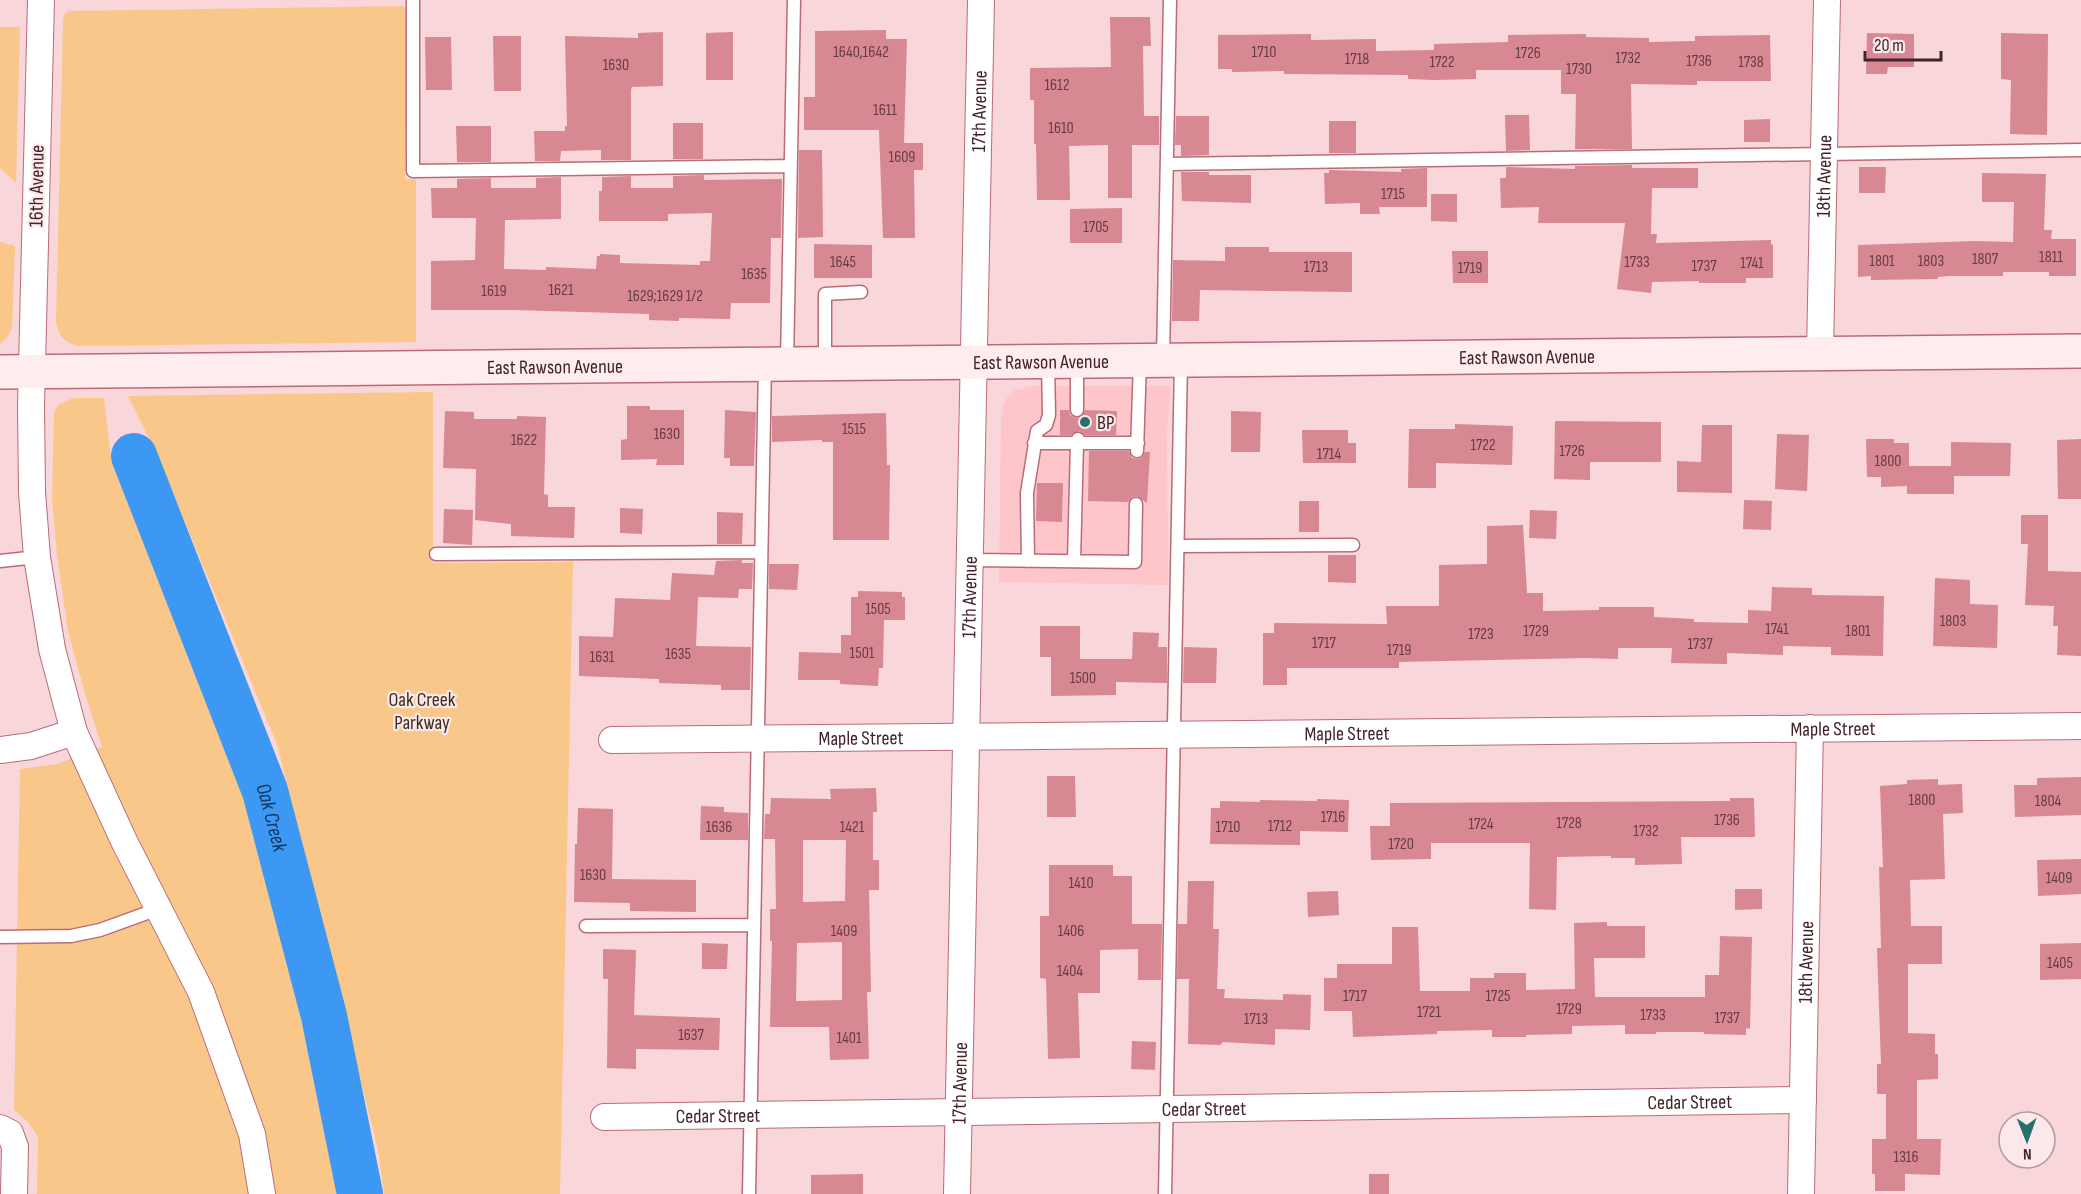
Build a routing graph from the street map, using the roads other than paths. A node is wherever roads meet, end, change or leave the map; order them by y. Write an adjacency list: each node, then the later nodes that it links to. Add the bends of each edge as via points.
1 (41, 0): 19 (street, 16th Avenue)
2 (413, 0): 10 (lane, via 413,171)
3 (794, 0): 10 (lane)
4 (981, 0): 16 (street, 17th Avenue)
5 (1170, 0): 9 (lane)
6 (1827, 0): 8 (street, 18th Avenue)
7 (2081, 150): 8 (lane)
8 (1824, 153): 9 (lane); 13 (street, 18th Avenue)
9 (1167, 164): 14 (lane)
10 (791, 166): 18 (lane)
11 (861, 292): 17 (lane, via 825,294)
12 (2081, 351): 13 (main road, East Rawson Avenue)
13 (1820, 353): 14 (main road, East Rawson Avenue)
14 (1161, 360): 15 (main road, East Rawson Avenue); 21 (lane, via 1138,447); 25 (lane)
15 (1063, 361): 16 (main road, East Rawson Avenue); 20 (lane); 22 (lane, via 1046,425 1037,431)
16 (974, 362): 17 (main road, East Rawson Avenue); 29 (street, 17th Avenue)
17 (825, 363): 18 (main road, East Rawson Avenue)
18 (776, 364): 19 (main road, East Rawson Avenue); 26 (lane)
19 (16, 372): 28 (street)
20 (1077, 410)
21 (1077, 441): 22 (lane); 32 (lane)
22 (1034, 443): 31 (lane, via 1027,493)
23 (1136, 504): 32 (lane, via 1135,562)
24 (1353, 545): 25 (lane)
25 (1178, 546): 36 (lane)
26 (761, 552): 27 (lane); 38 (lane)
27 (436, 554)
28 (37, 557): 30 (lane); 35 (street, via 52,649)
29 (969, 560): 31 (lane); 37 (street, 17th Avenue)
30 (0, 561)
31 (1028, 561): 32 (lane)
32 (1074, 561)
33 (2081, 726): 34 (street, Maple Street)
34 (1810, 728): 36 (street, Maple Street); 45 (street, 18th Avenue)
35 (74, 732): 40 (street, via 30,746); 41 (street)
36 (1174, 734): 37 (street, Maple Street); 46 (lane)
37 (966, 736): 38 (street, Maple Street); 47 (street, 17th Avenue)
38 (758, 738): 39 (street, Maple Street); 42 (lane)
39 (612, 740)
40 (0, 750)
41 (158, 909): 44 (lane, via 71,936); 52 (street, via 201,992 252,1134)
42 (754, 925): 43 (lane); 48 (lane)
43 (586, 926)
44 (0, 937)
45 (1803, 1100): 46 (street, Cedar Street); 56 (street, 18th Avenue)
46 (1167, 1109): 47 (street, Cedar Street); 55 (lane)
47 (958, 1112): 48 (street, Cedar Street); 54 (street, 17th Avenue)
48 (750, 1115): 49 (street, Cedar Street); 53 (lane)
49 (604, 1117)
50 (5, 1131): 51 (street, via 15,1148)
51 (14, 1194)
52 (262, 1194)
53 (748, 1194)
54 (957, 1194)
55 (1165, 1194)
56 (1801, 1194)

